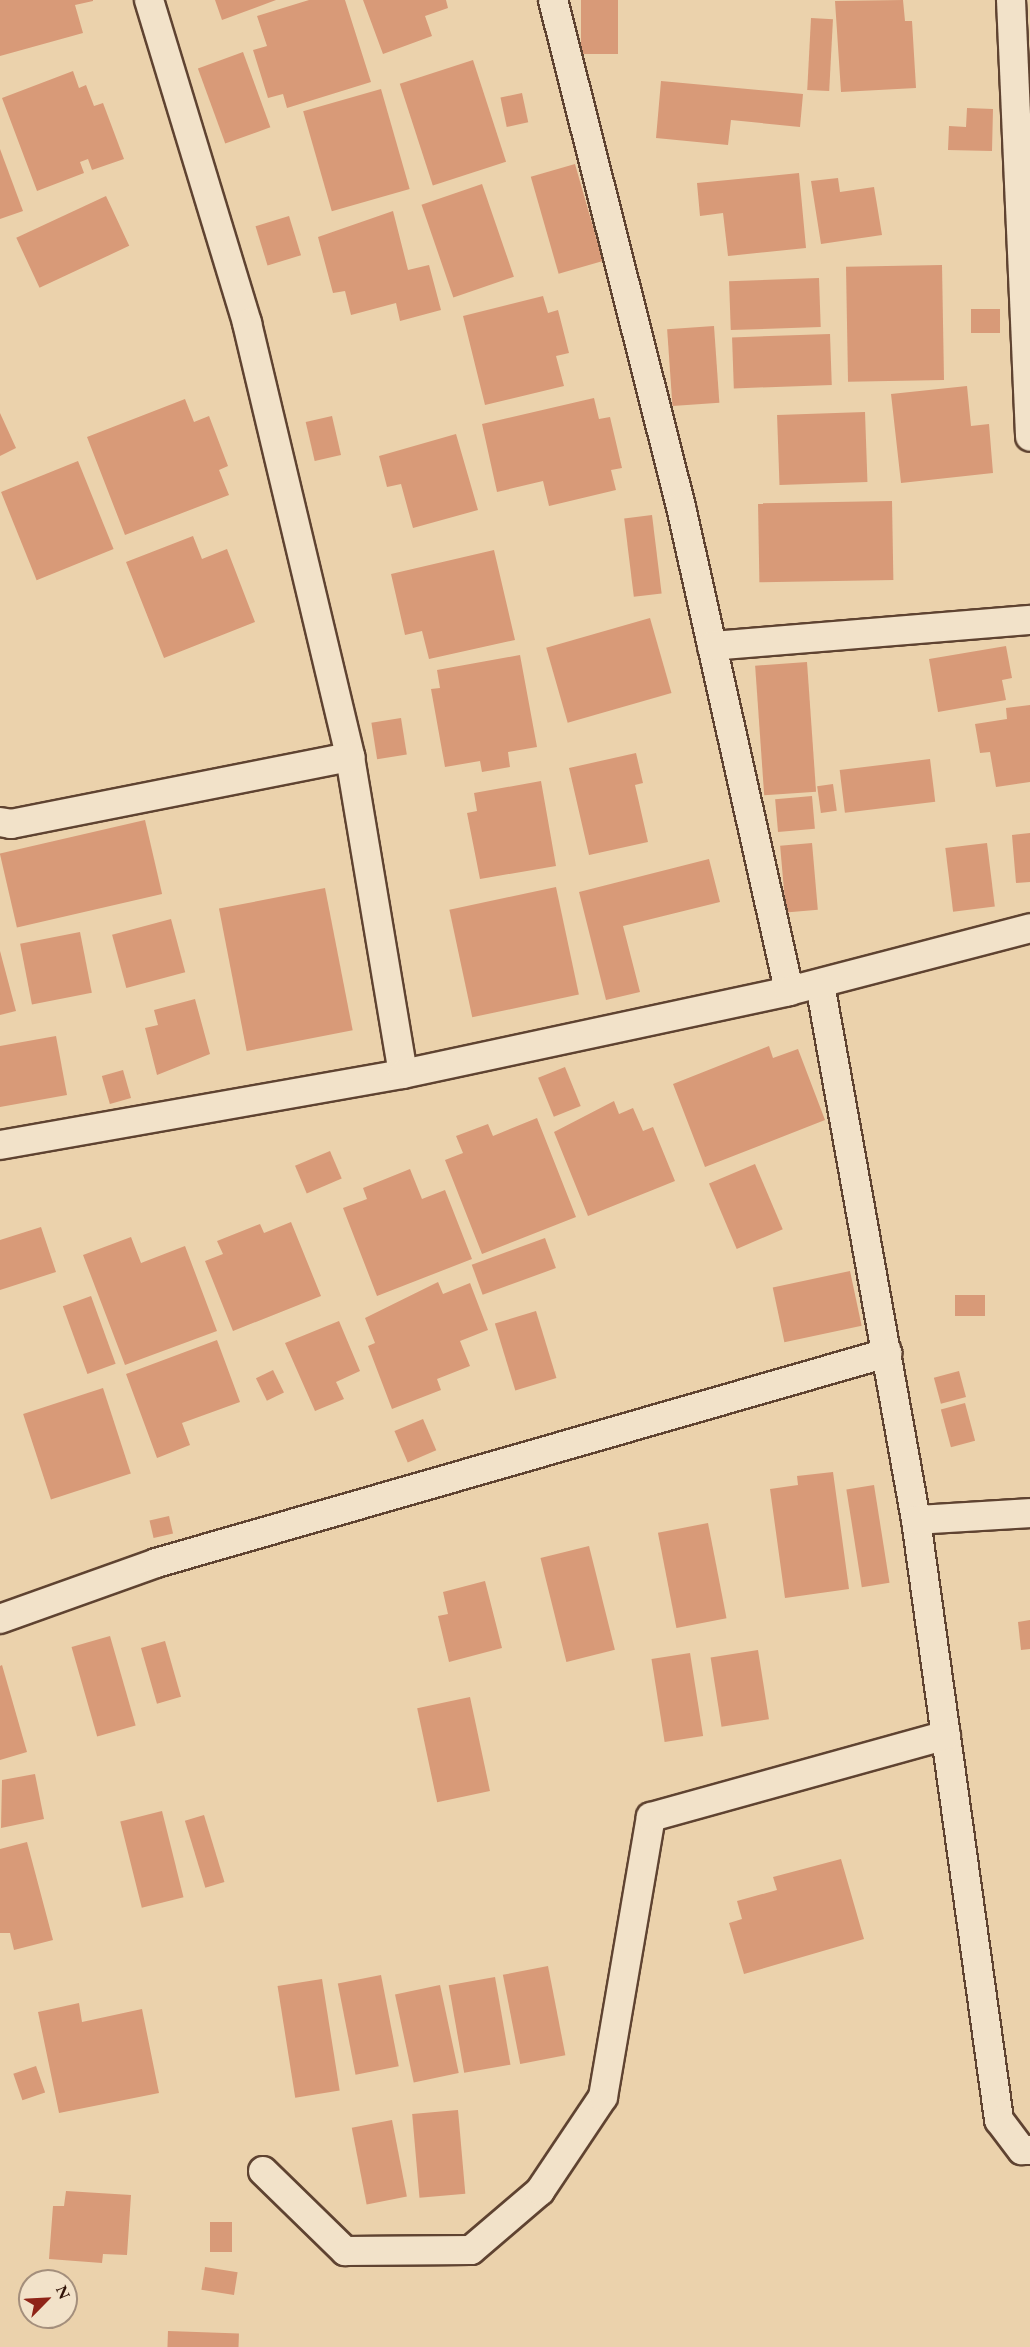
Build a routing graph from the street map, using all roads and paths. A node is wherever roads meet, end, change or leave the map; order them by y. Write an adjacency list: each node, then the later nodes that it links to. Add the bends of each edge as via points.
1 (149, 0): 7 (street, via 247,323)
2 (553, 0): 6 (street)
3 (1011, 0): 4 (street, via 1023,377)
4 (1030, 437)
5 (1030, 620): 6 (street)
6 (712, 646): 11 (street)
7 (350, 757): 8 (street, via 11,824); 12 (street)
8 (0, 822)
9 (1030, 928): 10 (street)
10 (820, 984): 11 (street); 14 (street)
11 (789, 991): 12 (street)
12 (403, 1074): 13 (street)
13 (0, 1146)
14 (887, 1353): 16 (street); 17 (street, via 156,1563)
15 (1030, 1513): 16 (street)
16 (916, 1520): 18 (street)
17 (0, 1619)
18 (946, 1735): 19 (street, via 999,2120 1022,2150); 20 (street, via 651,1817 603,2097 540,2191 471,2250 345,2251)
19 (1030, 2150)
20 (263, 2171)

